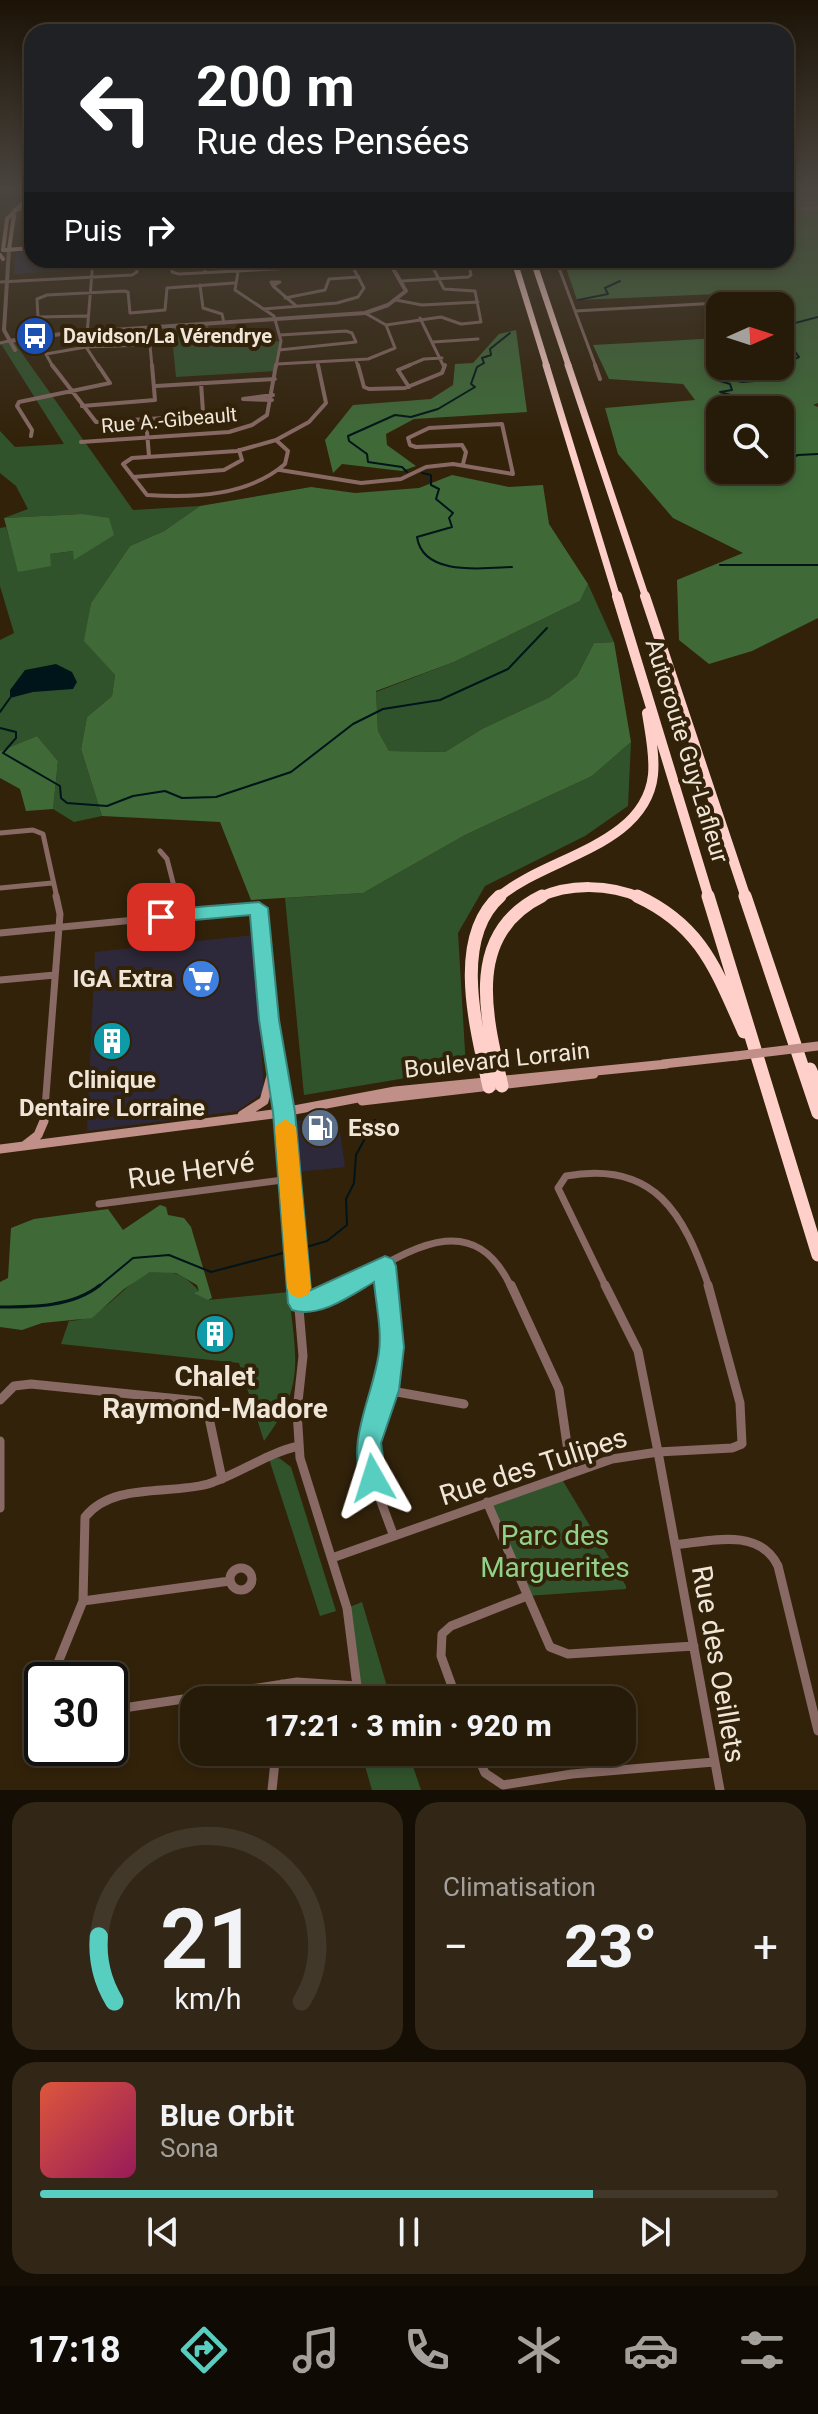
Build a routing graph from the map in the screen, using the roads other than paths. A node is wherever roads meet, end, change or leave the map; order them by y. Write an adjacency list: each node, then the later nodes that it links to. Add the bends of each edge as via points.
1 (241, 271): 21 (street)
2 (8, 272): 20 (street)
3 (92, 272): 15 (street)
4 (135, 272): 15 (street)
5 (173, 272): 14 (street)
6 (231, 272): 14 (street)
7 (356, 272): 16 (street)
8 (396, 272): 18 (street)
9 (434, 272): 17 (street)
10 (469, 272): 17 (street, via 470,276)
11 (517, 272): 71 (highway, Autoroute Guy-Lafleur)
12 (537, 272): 82 (highway, Autoroute Guy-Lafleur)
13 (560, 272): 31 (street)
14 (205, 273)
15 (92, 277): 20 (street); 24 (street)
16 (359, 277): 25 (street, via 329,279 325,290); 29 (street, via 364,288 358,297)
17 (438, 279): 18 (street); 27 (street, via 445,290 475,291)
18 (402, 281): 26 (street, via 406,291)
19 (0, 282): 20 (street)
20 (8, 282): 41 (street, via 4,330)
21 (234, 283): 22 (street); 30 (street, via 239,296)
22 (200, 285): 24 (street, via 167,288 165,310 157,313 130,313 127,292); 36 (street, via 203,308 220,313)
23 (272, 286): 25 (street)
24 (89, 292): 33 (street); 33 (street, via 44,295 36,301 38,317)
25 (285, 298): 29 (street)
26 (396, 300): 27 (street, via 422,305); 32 (street)
27 (478, 302): 34 (street, via 478,323)
28 (706, 304): 31 (street)
29 (295, 305): 30 (street)
30 (263, 309): 35 (street)
31 (575, 311): 52 (street)
32 (365, 313): 35 (street); 37 (street)
33 (87, 316): 38 (street)
34 (420, 318): 37 (street); 42 (street)
35 (276, 321): 36 (street); 39 (street)
36 (224, 323): 38 (street)
37 (386, 325): 48 (street, via 395,348)
38 (85, 332): 41 (street); 44 (street)
39 (280, 335): 46 (street); 46 (street, via 346,331 356,342)
40 (478, 339): 42 (street)
41 (9, 341): 43 (street); 45 (street)
42 (433, 342): 47 (street)
43 (0, 343)
44 (86, 347): 54 (street, via 149,345); 56 (street, via 110,383); 56 (street, via 45,356)
45 (15, 350)
46 (279, 350): 50 (street)
47 (442, 358): 55 (street, via 442,373); 55 (street, via 398,370)
48 (356, 360): 49 (street); 55 (street, via 367,389)
49 (317, 362): 50 (street); 62 (street, via 325,405)
50 (277, 364): 51 (street)
51 (275, 379): 53 (street); 57 (street)
52 (600, 379)
53 (201, 383): 54 (street); 59 (street, via 202,414)
54 (156, 386): 58 (street, via 152,401)
55 (409, 387)
56 (71, 392): 58 (street); 60 (street, via 17,403)
57 (272, 397): 57 (street, via 243,398); 61 (street, Rue A.-Gibeault, via 267,415 247,427)
58 (82, 406): 59 (street, via 96,422)
59 (146, 420): 61 (street)
60 (31, 436)
61 (147, 438): 63 (street, Rue A.-Gibeault); 65 (street)
62 (276, 440): 64 (street); 67 (street, via 288,453)
63 (81, 442)
64 (239, 450): 65 (street); 68 (street, via 242,460 227,470)
65 (149, 456): 68 (street, via 123,461)
66 (463, 464): 66 (street, via 513,474 502,424 429,428 408,438 416,447 462,445); 67 (street, via 361,483)
67 (280, 470): 69 (street, via 243,488)
68 (133, 477): 69 (street, via 145,494)
69 (164, 495): 70 (street)
70 (165, 506)
71 (641, 676): 85 (highway, Autoroute Guy-Lafleur); 86 (highway, via 653,770 641,808 609,836 515,883 479,926 473,960)
72 (0, 833): 74 (street, via 42,833)
73 (160, 851): 77 (street, via 167,859)
74 (52, 883): 75 (street); 78 (street)
75 (0, 888)
76 (259, 908): 77 (street); 84 (street)
77 (182, 915): 78 (street)
78 (59, 927): 79 (street); 80 (street)
79 (0, 933)
80 (55, 975): 81 (street); 91 (street)
81 (0, 980)
82 (787, 1021): 87 (highway); 89 (highway, Autoroute Guy-Lafleur)
83 (818, 1046): 86 (main road, Boulevard Lorrain, bridge)
84 (276, 1058): 88 (street); 90 (main road, via 264,1101)
85 (763, 1075): 86 (highway, via 716,969 688,929 649,900 589,887 553,892 527,903 494,941 487,977); 97 (highway, Autoroute Guy-Lafleur)
86 (495, 1083): 88 (main road, Boulevard Lorrain)
87 (818, 1087)
88 (284, 1112): 90 (main road, Boulevard Lorrain); 95 (street)
89 (818, 1113)
90 (233, 1120): 92 (main road, Boulevard Lorrain)
91 (44, 1121): 92 (main road, via 49,1134); 93 (main road, via 35,1138)
92 (66, 1141): 93 (main road, Boulevard Lorrain)
93 (22, 1146): 94 (main road, Boulevard Lorrain)
94 (0, 1149)
95 (290, 1179): 96 (street, Rue Hervé); 99 (street)
96 (99, 1204)
97 (818, 1255)
98 (385, 1266): 99 (street, via 323,1298); 100 (street, via 392,1336); 106 (street, via 420,1245 444,1239 478,1245 498,1260 561,1395)
99 (300, 1303): 104 (street, via 304,1367 297,1411)
100 (386, 1390): 102 (street); 110 (street, via 368,1448)
101 (0, 1400): 107 (street, via 14,1386 31,1384 199,1401 206,1407)
102 (464, 1404)
103 (0, 1441): 109 (street)
104 (299, 1446): 107 (street, via 267,1453); 112 (street)
105 (658, 1452): 105 (street, Rue des Tulipes, via 732,1448 745,1439 724,1338 689,1232 679,1215 647,1190 612,1172 566,1176 559,1181 559,1192 636,1343); 106 (street, Rue des Tulipes, via 622,1456); 111 (street, Rue des Oeillets)
106 (571, 1472): 108 (street, Rue des Tulipes)
107 (222, 1479): 115 (street, via 94,1503 85,1517)
108 (487, 1502): 110 (street, Rue des Tulipes); 114 (street)
109 (0, 1508)
110 (393, 1534): 112 (street, Rue des Tulipes)
111 (675, 1545): 116 (street, Rue des Oeillets); 121 (street, Rue des Oeillets, via 753,1541 774,1554)
112 (332, 1558): 118 (street, via 349,1617 357,1686)
113 (230, 1581): 115 (street)
114 (527, 1596): 116 (street, via 546,1642 562,1653); 119 (street, via 442,1634 441,1656)
115 (83, 1601): 117 (street)
116 (694, 1646): 122 (street, Rue des Oeillets)
117 (58, 1662)
118 (282, 1684): 120 (street)
119 (452, 1686)
120 (128, 1707)
121 (818, 1731)
122 (714, 1762): 124 (street, via 503,1785); 126 (street, Rue des Oeillets)
123 (275, 1766): 125 (street)
124 (482, 1766)
125 (272, 1790)
126 (720, 1790)

